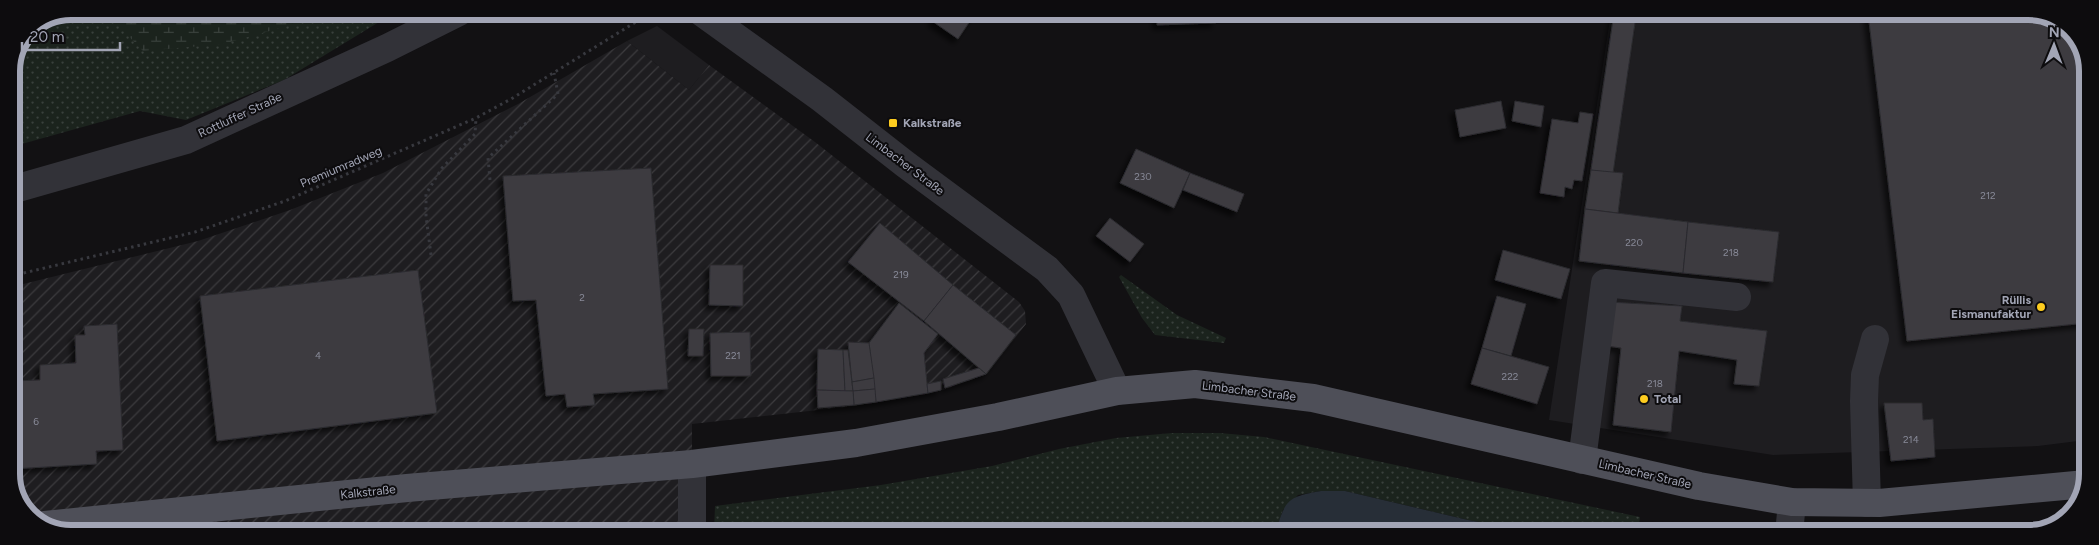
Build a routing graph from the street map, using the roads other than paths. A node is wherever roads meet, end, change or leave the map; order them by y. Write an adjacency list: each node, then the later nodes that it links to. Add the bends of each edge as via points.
1 (442, 20): 3 (street, Rottluffer Straße, via 186,140)
2 (712, 20): 6 (street, Limbacher Straße, via 1047,269 1071,295)
3 (20, 187)
4 (1737, 297): 7 (street, via 1605,283)
5 (1875, 338): 11 (street, via 1865,374)
6 (1117, 391): 7 (main road, Limbacher Straße, via 1195,384 1313,398); 8 (main road, Kalkstraße, via 856,443)
7 (1582, 460): 10 (main road, Limbacher Straße)
8 (692, 464): 12 (main road, Kalkstraße, via 407,488); 13 (street)
9 (2078, 485): 11 (main road, Limbacher Straße)
10 (1792, 502): 11 (main road, Limbacher Straße); 14 (street)
11 (1867, 503)
12 (59, 524)
13 (692, 525)
14 (1790, 525)

